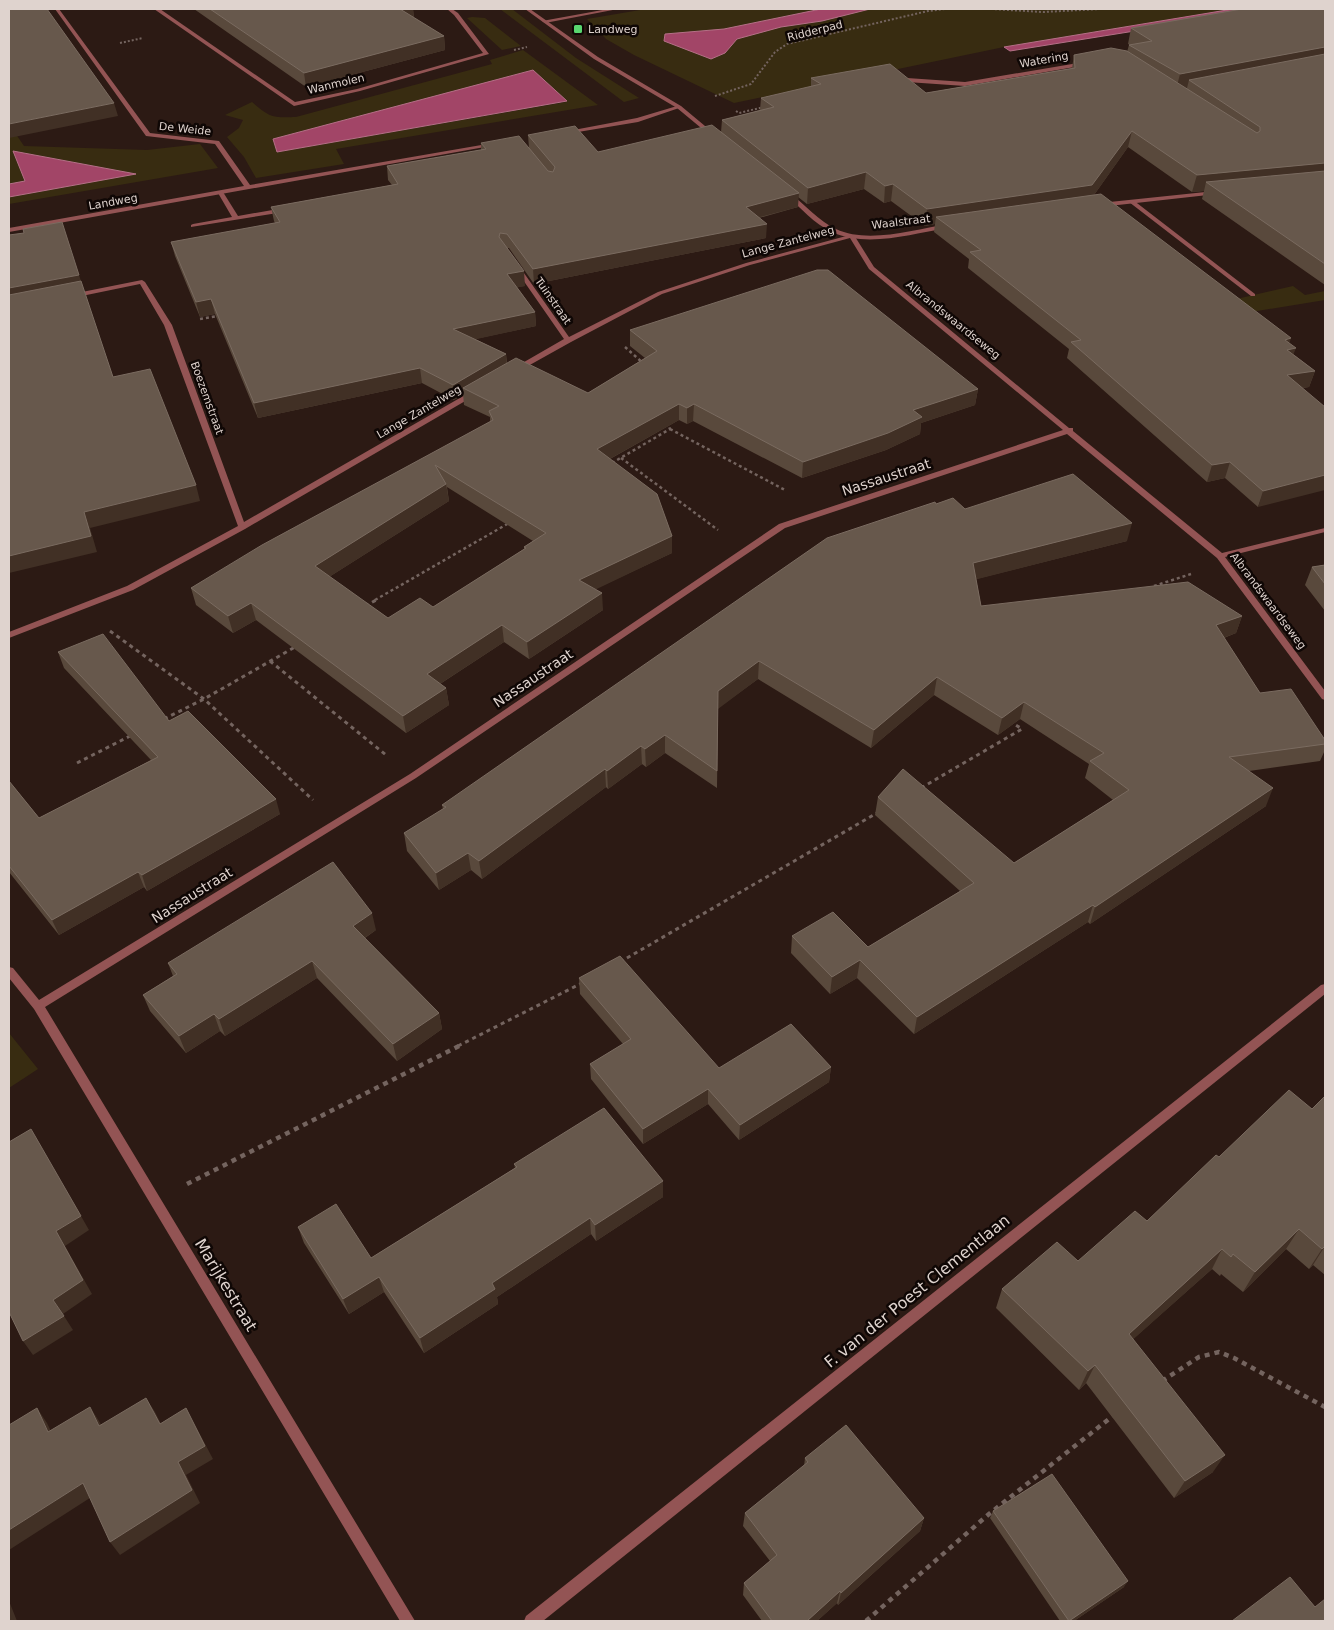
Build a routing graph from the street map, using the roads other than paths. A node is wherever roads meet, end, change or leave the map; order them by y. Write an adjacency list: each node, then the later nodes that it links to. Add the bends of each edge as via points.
1 (57, 9): 13 (street, De Weide, via 148,135 218,142)
2 (157, 9): 3 (street, Wanmolen, via 294,104 358,90 486,54)
3 (449, 9)
4 (527, 9): 6 (street)
5 (615, 9): 6 (street)
6 (544, 21): 9 (street, via 596,58)
7 (1088, 63): 8 (street, Watering, via 965,84)
8 (907, 80)
9 (679, 107): 10 (street, via 638,120); 11 (street)
10 (554, 134)
11 (718, 138)
12 (501, 143): 13 (street, Landweg)
13 (247, 186): 15 (street, Landweg)
14 (780, 188): 24 (street, via 834,231)
15 (221, 193): 20 (street); 23 (street, Landweg)
16 (1219, 193): 17 (street)
17 (1131, 201): 18 (street); 26 (street)
18 (1088, 206)
19 (295, 208): 20 (street)
20 (236, 218): 21 (street)
21 (193, 226)
22 (953, 226): 24 (street, Waalstraat, via 876,237)
23 (9, 230)
24 (852, 236): 28 (street, Lange Zantelweg, via 748,264 660,293); 31 (street, Albrandswaardseweg, via 871,268)
25 (511, 258): 28 (street, Tuinstraat)
26 (1253, 295)
27 (66, 297): 32 (street, Boezemstraat, via 142,282 168,325)
28 (568, 340): 29 (street, Lange Zantelweg)
29 (506, 375)
30 (481, 390): 32 (street, Lange Zantelweg)
31 (1070, 430): 34 (street, Albrandswaardseweg); 39 (street, Nassaustraat, via 782,526 412,776)
32 (242, 527): 35 (street, Lange Zantelweg, via 130,588)
33 (1325, 530): 34 (street)
34 (1223, 559): 36 (street, Albrandswaardseweg)
35 (9, 634)
36 (1325, 697)
37 (9, 971): 39 (street, Marijkestraat)
38 (1325, 988): 41 (street, F. van der Poest Clementlaan)
39 (38, 1006): 40 (street, Marijkestraat)
40 (408, 1621)
41 (531, 1621)

